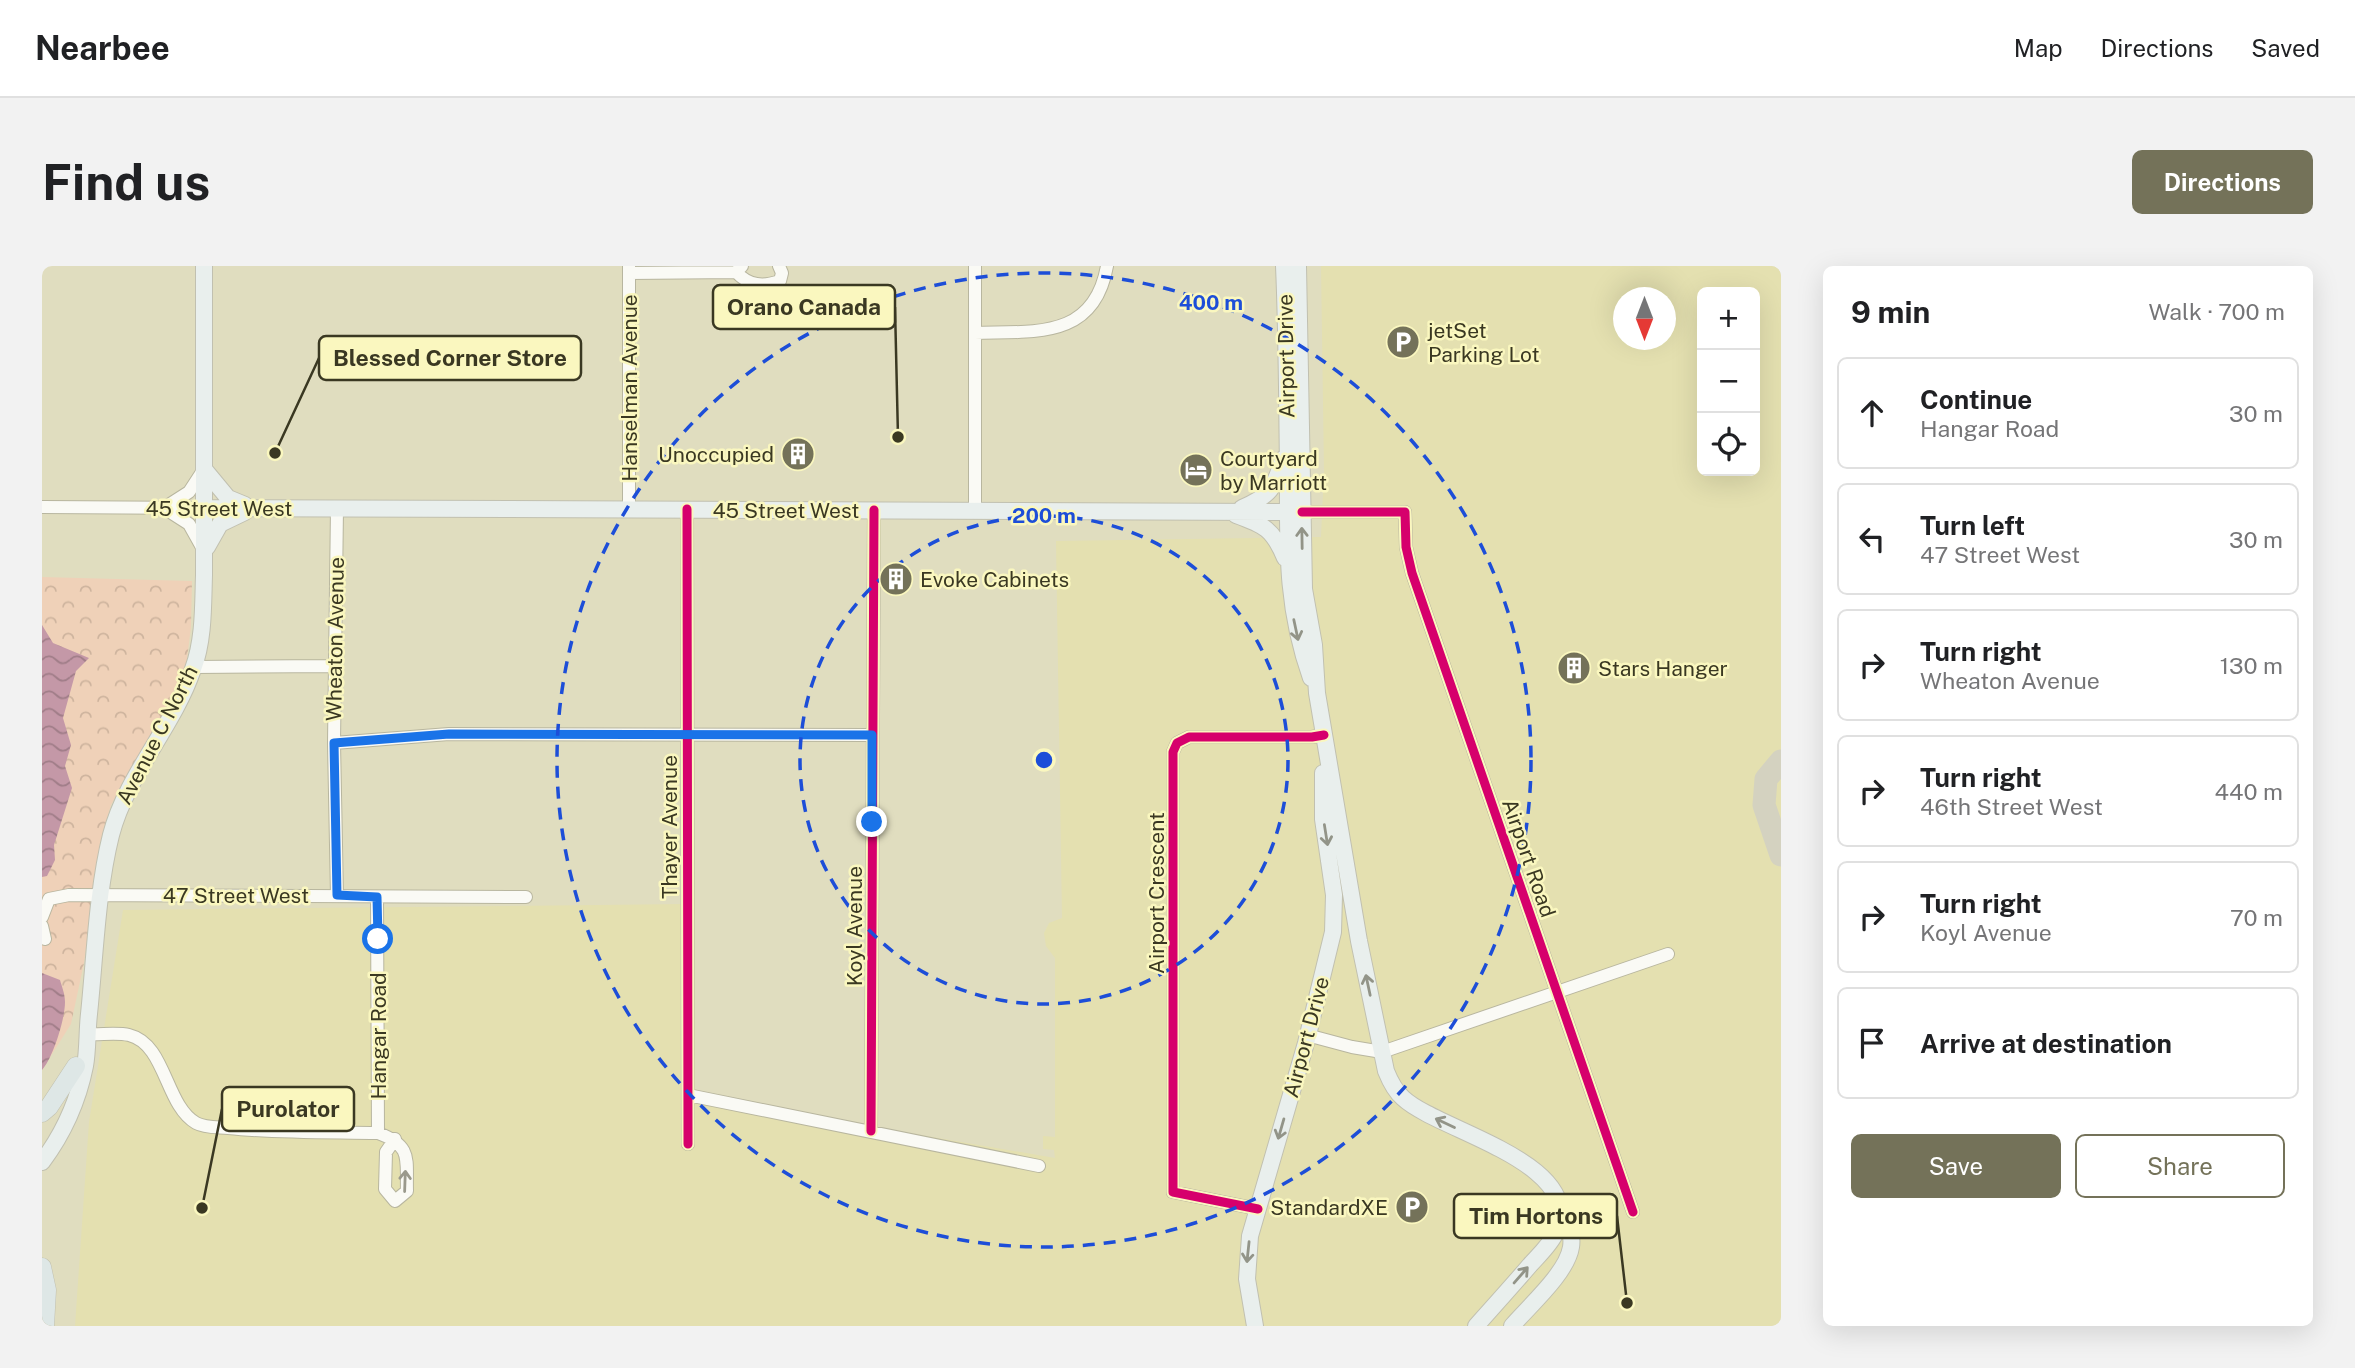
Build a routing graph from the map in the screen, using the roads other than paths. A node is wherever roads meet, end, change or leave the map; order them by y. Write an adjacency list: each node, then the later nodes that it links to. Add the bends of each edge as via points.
1 (204, 266): 11 (main road, Avenue C North)
2 (779, 266): 8 (street, via 780,281 769,285 744,281)
3 (975, 266): 9 (street)
4 (1107, 266): 9 (street, via 1093,305 1077,320 1056,329)
5 (1284, 266): 10 (main road, Airport Drive)
6 (1298, 266): 22 (main road, Airport Drive)
7 (629, 269): 8 (street); 17 (street, Hanselman Avenue)
8 (739, 269)
9 (975, 333): 20 (street)
10 (1287, 443): 21 (main road, via 1272,490 1262,499); 22 (main road, Airport Drive)
11 (204, 468): 13 (street, via 189,492); 14 (main road, Avenue C North); 16 (main road, via 228,498)
12 (42, 508): 13 (street, 45 Street West)
13 (163, 508): 14 (street, 45 Street West); 24 (street, via 189,524)
14 (205, 508): 16 (main road, 45 Street West); 24 (main road, Avenue C North)
15 (337, 508): 16 (main road, 45 Street West); 17 (main road, 45 Street West); 26 (street, Wheaton Avenue)
16 (254, 509): 24 (main road, via 220,524)
17 (629, 509): 18 (main road, 45 Street West)
18 (687, 509): 19 (main road, 45 Street West); 29 (street, Thayer Avenue)
19 (874, 510): 20 (main road, 45 Street West); 30 (street, Koyl Avenue)
20 (975, 510): 21 (main road, 45 Street West)
21 (1229, 511): 22 (main road, 45 Street West); 25 (main road, via 1270,530)
22 (1295, 512): 23 (street, 45 Street West); 25 (main road, Airport Drive); 28 (main road, Airport Drive, one-way to 22)
23 (1405, 512): 39 (street, Airport Road, via 1412,573)
24 (204, 552): 27 (main road, Avenue C North, via 202,626)
25 (1287, 564): 28 (main road, Airport Drive, one-way to 28, via 1300,649)
26 (335, 666): 27 (street); 32 (street, Wheaton Avenue)
27 (194, 667): 33 (main road, Avenue C North, via 123,799 108,847)
28 (1317, 693): 31 (main road, Airport Drive)
29 (687, 734): 30 (street); 32 (street, via 449,734); 44 (street, Thayer Avenue)
30 (872, 735): 46 (street, Koyl Avenue)
31 (1324, 739): 41 (main road, Airport Drive, one-way to 41, via 1323,819 1334,915 1330,950); 42 (main road, Airport Drive, one-way to 31); 54 (street, Airport Crescent, via 1189,737 1179,741 1174,750 1173,1192)
32 (334, 743): 34 (street, Wheaton Avenue)
33 (102, 895): 34 (street, 47 Street West); 37 (street, 47 Street West, via 49,899); 40 (main road, Avenue C North)
34 (337, 895): 35 (street, 47 Street West)
35 (377, 897): 36 (street, 47 Street West); 47 (street, Hangar Road)
36 (526, 897)
37 (42, 917)
38 (1668, 954): 39 (street)
39 (1556, 993): 42 (street); 55 (street, Airport Road)
40 (86, 1034): 43 (main road, Avenue C North); 47 (street, via 136,1038 156,1057 184,1112 196,1123 245,1130); 51 (main road, Avenue C North, via 86,1064 74,1102 62,1132)
41 (1307, 1035): 42 (street); 54 (main road, Airport Drive, one-way to 54)
42 (1381, 1052): 53 (main road, Airport Drive, one-way to 42, via 1519,1159 1403,1098 1389,1079)
43 (76, 1066): 45 (highway); 49 (main road, Avenue C North, via 56,1122)
44 (688, 1095): 46 (street); 50 (street, Thayer Avenue)
45 (42, 1113)
46 (872, 1131): 52 (street)
47 (378, 1133): 48 (street)
48 (395, 1139)
49 (42, 1144)
50 (688, 1144)
51 (42, 1162)
52 (1039, 1166)
53 (1554, 1193): 59 (main road, one-way to 53, via 1552,1240 1560,1214); 60 (main road, Airport Drive, via 1564,1209 1570,1251 1560,1271)
54 (1258, 1209): 58 (main road, Airport Drive, one-way to 58, via 1247,1266)
55 (1633, 1212)
56 (42, 1267): 57 (highway, via 47,1290)
57 (45, 1326)
58 (1255, 1326)
59 (1476, 1326)
60 (1512, 1326)

